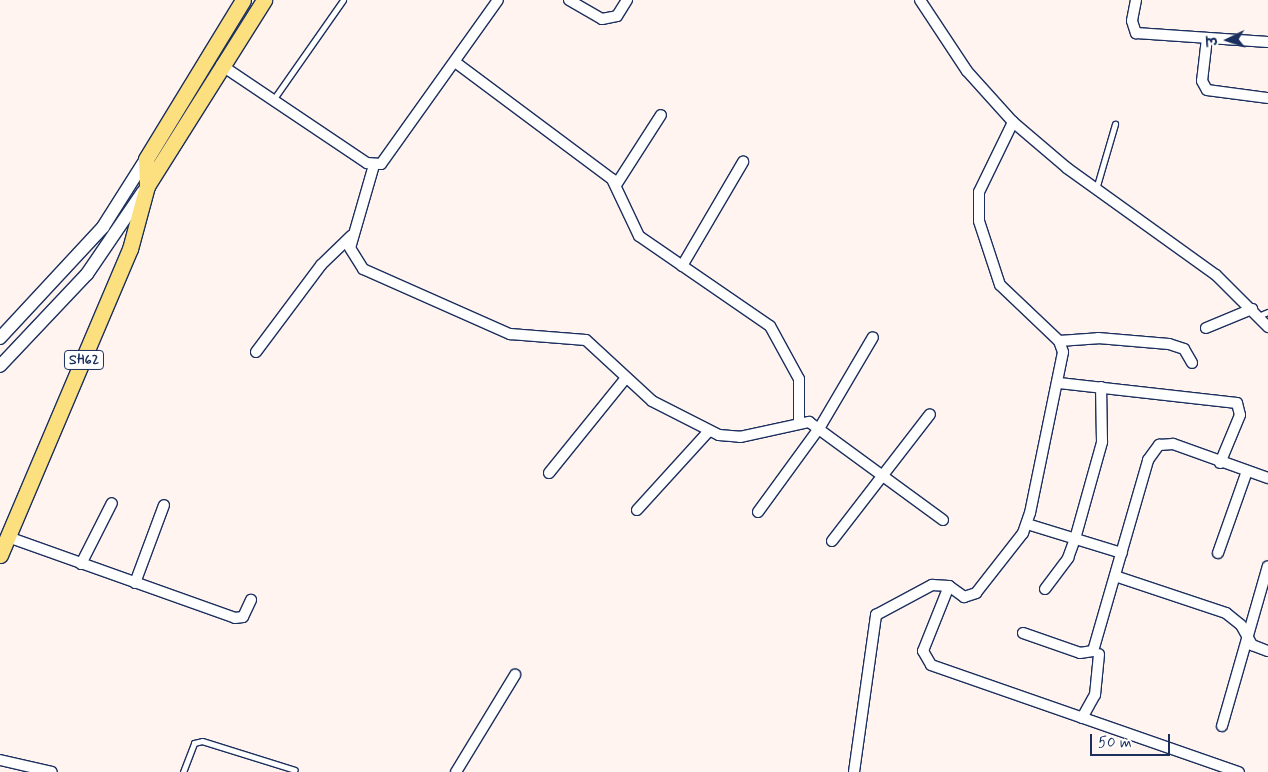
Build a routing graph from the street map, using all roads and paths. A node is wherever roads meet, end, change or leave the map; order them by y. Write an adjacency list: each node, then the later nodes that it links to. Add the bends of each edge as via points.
1 (243, 0): 18 (main road)
2 (264, 0): 12 (main road, SH62)
3 (343, 0): 14 (lane)
4 (498, 0): 11 (street)
5 (569, 0): 6 (street, via 602,19 617,16)
6 (627, 0)
7 (920, 0): 16 (street, via 967,71)
8 (1136, 0): 9 (street, via 1132,21 1136,33)
9 (1207, 38): 10 (street); 13 (street, via 1202,81 1207,90)
10 (1268, 42)
11 (455, 62): 20 (street, via 387,158); 21 (street)
12 (221, 65): 14 (street); 22 (main road, SH62)
13 (1268, 98)
14 (273, 100): 20 (street)
15 (661, 115): 21 (street)
16 (1012, 122): 23 (street); 31 (street, via 979,192 979,221 1000,285)
17 (1115, 124): 23 (lane)
18 (146, 159): 22 (main road, SH62); 30 (street, via 103,227)
19 (744, 162): 25 (street)
20 (374, 165): 24 (street)
21 (616, 185): 25 (street, via 632,229)
22 (147, 186): 34 (street, via 87,274); 53 (main road, SH62, via 118,280)
23 (1096, 189): 26 (street, via 1216,275)
24 (351, 236): 32 (street, via 321,265); 35 (street, via 351,255 363,269 510,334 586,340)
25 (682, 266): 39 (street, via 770,326 799,379)
26 (1259, 312): 27 (street); 28 (street)
27 (1206, 328)
28 (1268, 328)
29 (873, 337): 40 (street)
30 (0, 338)
31 (1059, 341): 33 (street, via 1098,338 1169,344 1184,350); 36 (street, via 1063,367)
32 (256, 352)
33 (1192, 363)
34 (0, 364)
35 (626, 378): 41 (street, via 652,401); 44 (street)
36 (1059, 383): 37 (street); 52 (street)
37 (1101, 387): 42 (street, via 1238,403 1240,415); 54 (street, via 1102,442)
38 (930, 414): 45 (street)
39 (799, 422): 40 (street); 41 (street, via 740,437)
40 (820, 427): 45 (street); 50 (street)
41 (708, 432): 49 (street)
42 (1220, 463): 43 (street); 56 (street, via 1173,444 1159,445 1148,460)
43 (1247, 471): 46 (street); 57 (street)
44 (550, 473)
45 (885, 476): 51 (street); 55 (street)
46 (1268, 478)
47 (112, 503): 59 (street)
48 (164, 504): 62 (street)
49 (637, 510)
50 (758, 512)
51 (943, 520)
52 (1027, 524): 54 (street); 63 (street, via 976,594 964,597)
53 (8, 537): 58 (main road, SH62); 59 (street)
54 (1075, 539): 56 (street); 64 (street, via 1068,558)
55 (832, 541)
56 (1122, 553): 61 (street)
57 (1218, 553)
58 (0, 555)
59 (81, 564): 62 (street)
60 (1268, 566): 67 (street)
61 (1115, 576): 66 (street, via 1090,654); 67 (street, via 1226,613)
62 (135, 583): 65 (street, via 235,618 243,617)
63 (949, 586): 71 (street, via 926,640 925,659 939,670); 78 (street, via 932,585 876,615)
64 (1045, 589)
65 (251, 600)
66 (1023, 633)
67 (1248, 638): 68 (street, via 1252,645); 72 (street)
68 (1268, 651)
69 (1099, 654): 71 (street, via 1095,695)
70 (515, 675): 77 (street)
71 (1082, 718): 79 (street)
72 (1222, 726)
73 (0, 760): 75 (street)
74 (295, 770): 76 (lane, via 202,741 194,743)
75 (52, 772)
76 (183, 772)
77 (456, 772)
78 (854, 772)
79 (1239, 772)

